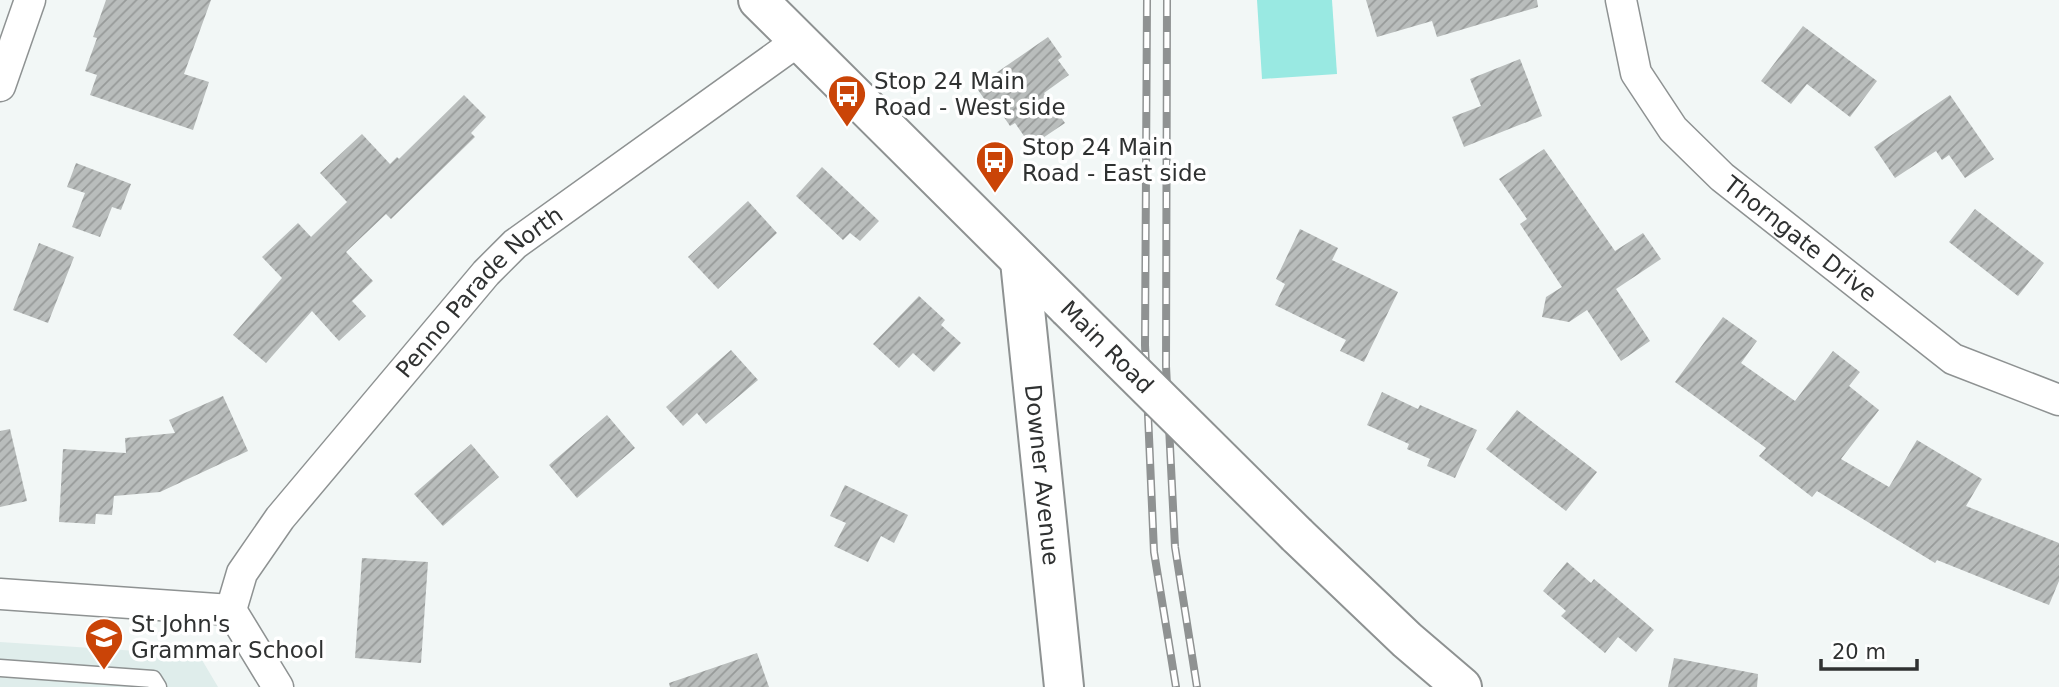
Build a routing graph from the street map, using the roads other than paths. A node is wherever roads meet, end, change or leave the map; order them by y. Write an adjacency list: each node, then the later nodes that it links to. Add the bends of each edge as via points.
1 (30, 0): 5 (street)
2 (758, 0): 4 (main road, Main Road)
3 (1621, 0): 7 (street, Thorngate Drive, via 1636,73 1673,129 1722,177 1953,359)
4 (798, 41): 6 (main road, Main Road); 9 (street, Penno Parade North, via 514,244 280,518 242,573)
5 (0, 86)
6 (1020, 261): 15 (main road, Downer Avenue); 16 (main road, Main Road, bridge, via 1297,535)
7 (2059, 400)
8 (0, 594): 9 (street)
9 (231, 610): 14 (street)
10 (0, 668): 11 (lane)
11 (59, 672): 12 (lane); 13 (lane, via 153,679)
12 (68, 687)
13 (158, 687)
14 (278, 687)
15 (1064, 687)
16 (1462, 687)

